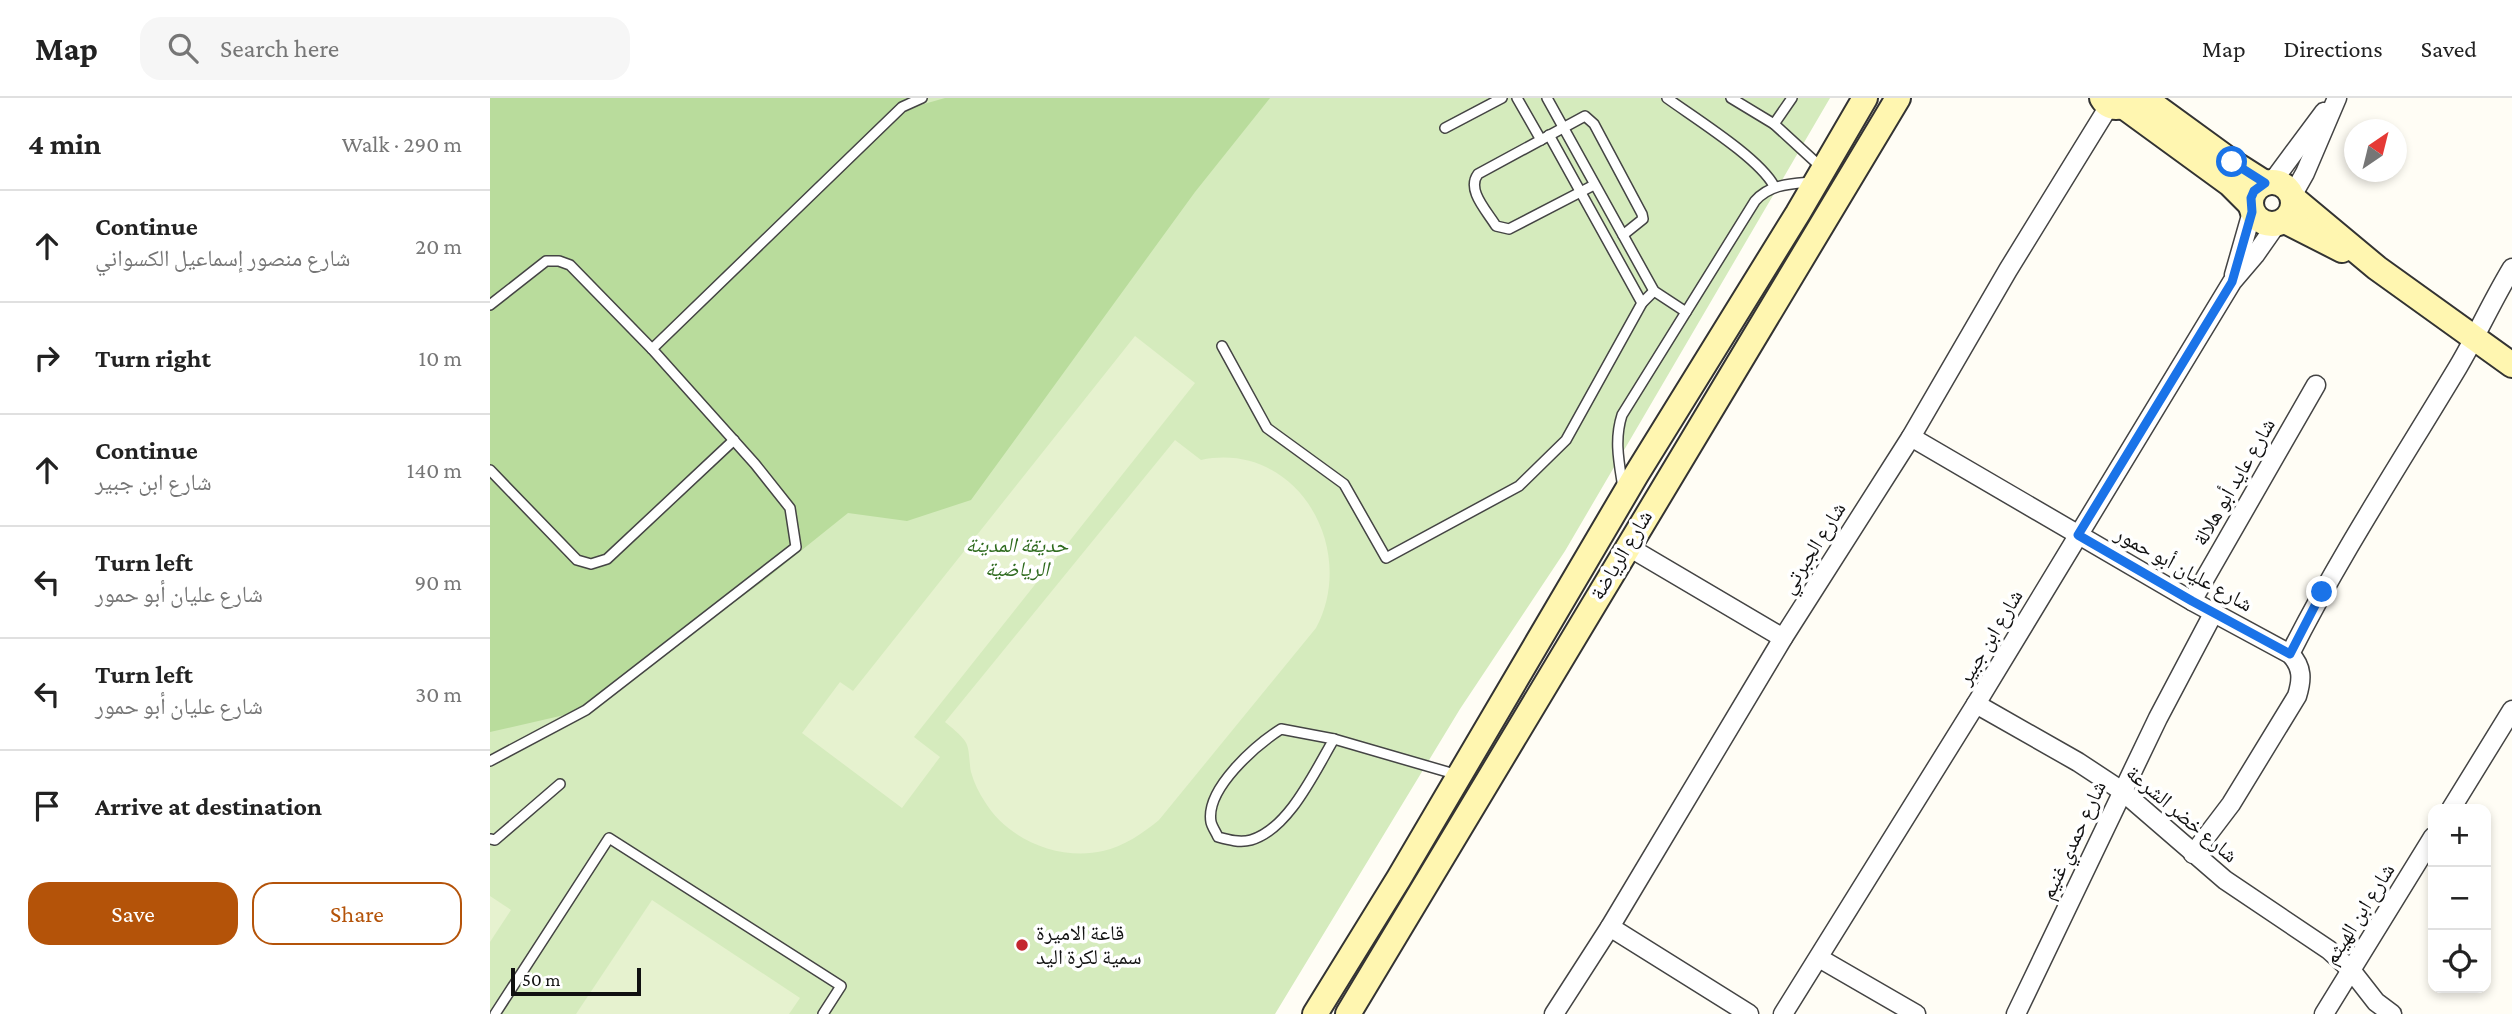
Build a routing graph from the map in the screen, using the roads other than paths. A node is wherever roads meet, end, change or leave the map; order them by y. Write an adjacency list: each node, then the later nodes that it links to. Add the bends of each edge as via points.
1 (922, 98): 32 (lane, via 902,107)
2 (1502, 98): 13 (lane)
3 (1517, 98): 15 (lane)
4 (1547, 98): 14 (lane)
5 (1667, 98): 19 (lane, via 1754,163)
6 (1731, 98): 12 (lane)
7 (1792, 98): 12 (lane)
8 (1865, 98): 16 (main road, شارع الرياضة)
9 (1898, 98): 17 (main road, شارع الرياضة)
10 (2336, 98): 21 (street, شارع ابن جبير, via 2305,173)
11 (2122, 101): 21 (main road, via 2232,162); 22 (main road, via 2230,184); 35 (street, شارع الجبرتي, via 2008,270)
12 (1774, 124): 16 (lane)
13 (1445, 128)
14 (1563, 128): 15 (lane); 18 (lane); 23 (lane, via 1585,116 1594,124 1643,214)
15 (1545, 137): 20 (lane); 20 (lane, via 1473,180 1473,189 1496,226 1508,229)
16 (1820, 175): 17 (main road); 19 (lane); 38 (main road, شارع الرياضة)
17 (1846, 184): 40 (main road, شارع الرياضة)
18 (1594, 185): 20 (lane); 23 (lane)
19 (1774, 186): 29 (lane, via 1755,201)
20 (1580, 192): 27 (lane)
21 (2281, 201): 22 (main road, via 2254,191); 25 (street, شارع ابن جبير, via 2255,255); 30 (main road)
22 (2252, 208): 25 (street, شارع ابن جبير)
23 (1623, 235): 26 (lane)
24 (2512, 268): 30 (street)
25 (2232, 282): 39 (street, شارع ابن جبير)
26 (1654, 291): 27 (lane); 29 (lane)
27 (1642, 303): 31 (lane, via 1566,440 1518,486 1385,558 1344,484 1267,428)
28 (490, 305): 32 (lane, via 546,261 559,261 570,265)
29 (1686, 312): 38 (lane, via 1622,415 1617,447)
30 (2474, 337): 33 (main road); 44 (street)
31 (1222, 346)
32 (652, 349): 36 (lane)
33 (2512, 365)
34 (2316, 385): 41 (street, شارع عايد أبو هلالة)
35 (1911, 437): 39 (street, شارع عليان أبو حمور); 43 (street, شارع الجبرتي)
36 (734, 440): 37 (lane, via 607,559 590,565 578,560); 48 (lane, via 790,508 796,547 586,710)
37 (490, 470)
38 (1624, 495): 49 (main road, شارع الرياضة)
39 (2078, 535): 41 (street, شارع عليان أبو حمور); 45 (street, شارع ابن جبير)
40 (1627, 546): 43 (street); 60 (main road, شارع الرياضة)
41 (2192, 601): 42 (street, شارع عليان أبو حمور)
42 (2214, 612): 44 (street, شارع عليان أبو حمور); 51 (street, شارع حمدي غنيم)
43 (1783, 638): 56 (street, شارع الجبرتي)
44 (2290, 654): 55 (street, via 2301,676 2297,696 2231,804)
45 (1976, 704): 51 (street, شارع خضر الشرعة); 57 (street, شارع ابن جبير)
46 (2512, 710): 52 (street)
47 (1334, 739): 47 (lane, via 1281,729 1266,739 1228,777 1215,799 1212,823 1218,837 1251,840 1272,830 1304,790); 49 (lane)
48 (490, 761)
49 (1460, 776): 59 (main road, شارع الرياضة)
50 (560, 784): 53 (lane, via 495,840)
51 (2122, 791): 55 (street, شارع خضر الشرعة); 69 (street, شارع حمدي غنيم)
52 (2454, 804)
53 (490, 839)
54 (2428, 845): 58 (street, شارع ابن الهيثم)
55 (2193, 854): 58 (street, شارع خضر الشرعة)
56 (1610, 927): 65 (street, شارع الجبرتي); 66 (street)
57 (1819, 958): 67 (street, شارع ابن جبير); 68 (street)
58 (2351, 970): 70 (street, شارع ابن الهيثم); 71 (street, شارع خضر الشرعة, via 2376,1002)
59 (1340, 973): 60 (main road); 63 (main road, شارع الرياضة)
60 (1363, 988): 64 (main road, شارع الرياضة)
61 (495, 1014): 62 (lane, via 609,838 841,986)
62 (823, 1014)
63 (1315, 1014)
64 (1348, 1014)
65 (1554, 1014)
66 (1749, 1014)
67 (1783, 1014)
68 (1916, 1014)
69 (2016, 1014)
70 (2324, 1014)
71 (2392, 1014)

